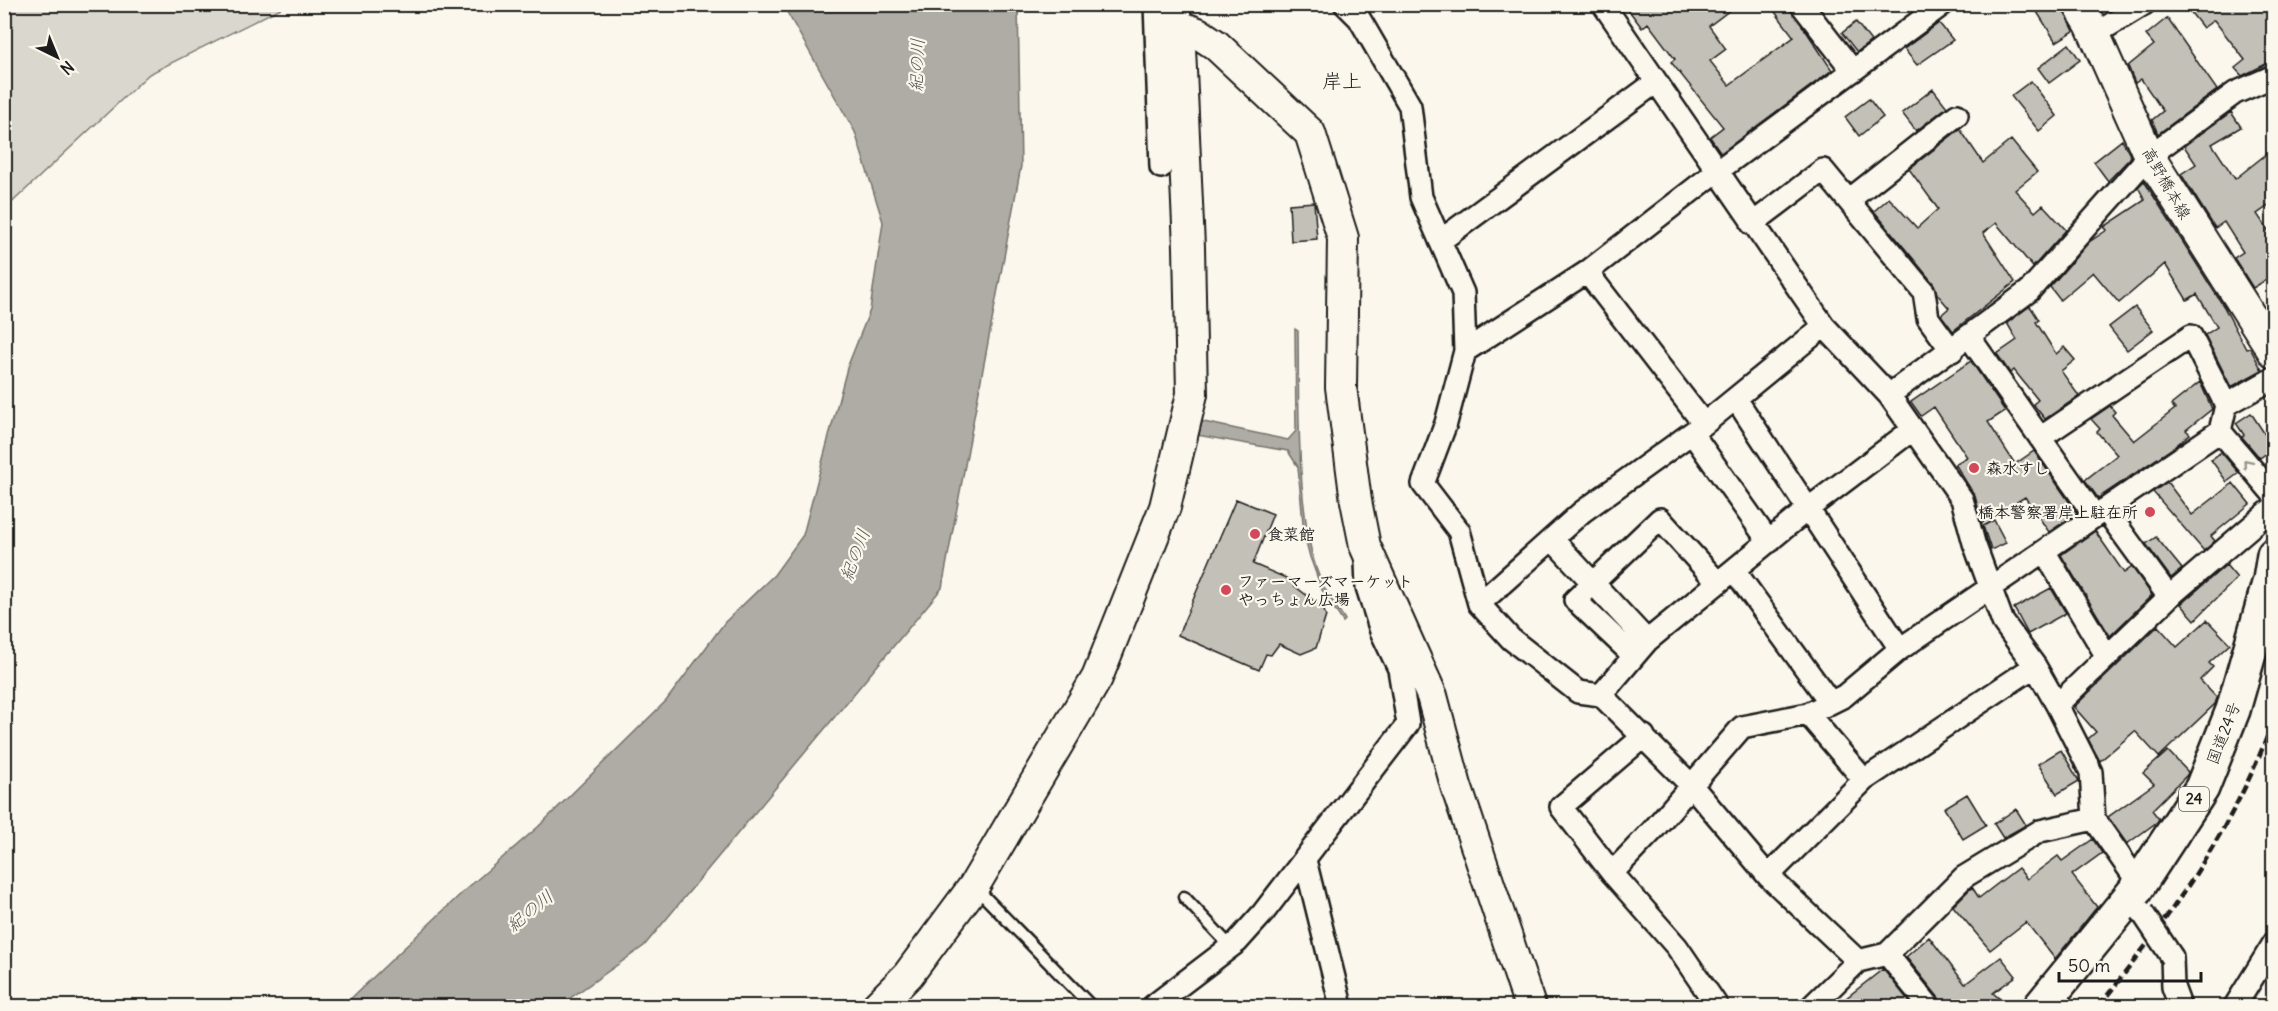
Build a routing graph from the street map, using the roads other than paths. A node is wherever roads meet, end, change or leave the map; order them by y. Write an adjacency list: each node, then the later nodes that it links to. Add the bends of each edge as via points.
1 (1155, 4): 15 (street)
2 (1801, 4): 10 (street)
3 (1943, 4): 10 (street)
4 (2078, 4): 9 (street, 高野橋本線)
5 (2144, 4): 9 (street)
6 (1346, 5): 19 (street, via 1359,18 1410,106 1421,197)
7 (1605, 6): 12 (street)
8 (1174, 15): 40 (street, via 1216,45 1311,133 1343,238 1341,387); 63 (street, via 1189,247 1192,394 1165,507 1097,678)
9 (2095, 34): 14 (street, 高野橋本線)
10 (1853, 71): 16 (street)
11 (2274, 76): 14 (street, via 2235,93)
12 (1656, 82): 16 (street); 19 (street)
13 (1957, 115): 17 (street)
14 (2149, 156): 22 (street, via 2030,291); 25 (street, 高野橋本線)
15 (1161, 167)
16 (1716, 172): 18 (street); 20 (street)
17 (1849, 200): 18 (street, via 1823,170); 24 (street, via 1924,292 1928,318)
18 (1752, 224): 21 (street)
19 (1440, 241): 23 (street, via 1463,292)
20 (1587, 272): 23 (street); 30 (street)
21 (1824, 326): 27 (street); 28 (street)
22 (1970, 338): 24 (street); 33 (street)
23 (1465, 351): 47 (street, via 1446,423 1423,484 1459,531)
24 (1952, 351): 27 (street)
25 (2274, 353)
26 (2274, 378): 29 (street)
27 (1889, 395): 31 (street)
28 (1736, 399): 30 (street); 36 (street)
29 (2226, 405): 32 (street); 33 (street, via 2192,336)
30 (1698, 429): 38 (street, via 1582,512); 39 (street)
31 (1912, 430): 36 (street); 45 (street, via 1962,499)
32 (2220, 431): 34 (street, one-way to 32); 37 (street)
33 (2040, 438): 37 (street)
34 (2274, 495)
35 (2274, 507): 46 (street)
36 (1809, 508): 39 (street); 49 (street)
37 (2100, 513): 41 (street); 46 (street)
38 (1552, 539): 44 (street); 47 (street)
39 (1768, 542): 43 (street)
40 (1365, 546): 60 (street, via 1367,587 1399,669 1407,724); 74 (street, via 1432,696 1456,786)
41 (2044, 551): 45 (street); 50 (street)
42 (2272, 572): 65 (highway, 国道24号 / 24, via 2234,710 2202,788)
43 (1726, 577): 44 (street, via 1660,519); 48 (street); 53 (street)
44 (1593, 583): 48 (street, via 1575,600)
45 (1990, 588): 49 (street); 51 (street, via 2002,622)
46 (2169, 597): 50 (street)
47 (1479, 604): 52 (street, via 1511,639 1578,692)
48 (1640, 649): 52 (street)
49 (1900, 649): 53 (street, via 1844,696)
50 (2106, 655): 54 (street)
51 (2035, 666): 54 (street); 57 (street)
52 (1601, 695): 56 (street)
53 (1830, 702): 55 (street)
54 (2057, 705): 59 (street, via 2091,772)
55 (1808, 714): 57 (street); 58 (street, via 1742,727)
56 (1644, 736): 58 (street); 61 (street, via 1562,807)
57 (1864, 780): 62 (street)
58 (1692, 785): 61 (street); 62 (street)
59 (2094, 819): 65 (street, via 2133,875); 67 (street, via 2040,831 1964,877)
60 (1305, 860): 66 (street, via 1263,913); 73 (street)
61 (1612, 873): 75 (street, via 1677,947)
62 (1768, 876): 69 (street)
63 (974, 886): 70 (street, via 908,975); 71 (lane)
64 (1184, 897): 66 (lane)
65 (2138, 902): 78 (highway, 国道24号 / 24); 79 (street, bridge, via 2172,957 2173,987)
66 (1230, 946): 72 (street)
67 (1887, 954): 69 (street); 77 (street)
68 (2271, 955): 80 (street)
69 (1858, 961): 76 (street)
70 (877, 1006)
71 (1091, 1006)
72 (1153, 1006)
73 (1341, 1006)
74 (1530, 1006)
75 (1717, 1006)
76 (1812, 1006)
77 (1929, 1006)
78 (2041, 1006)
79 (2180, 1006)
80 (2235, 1006)

